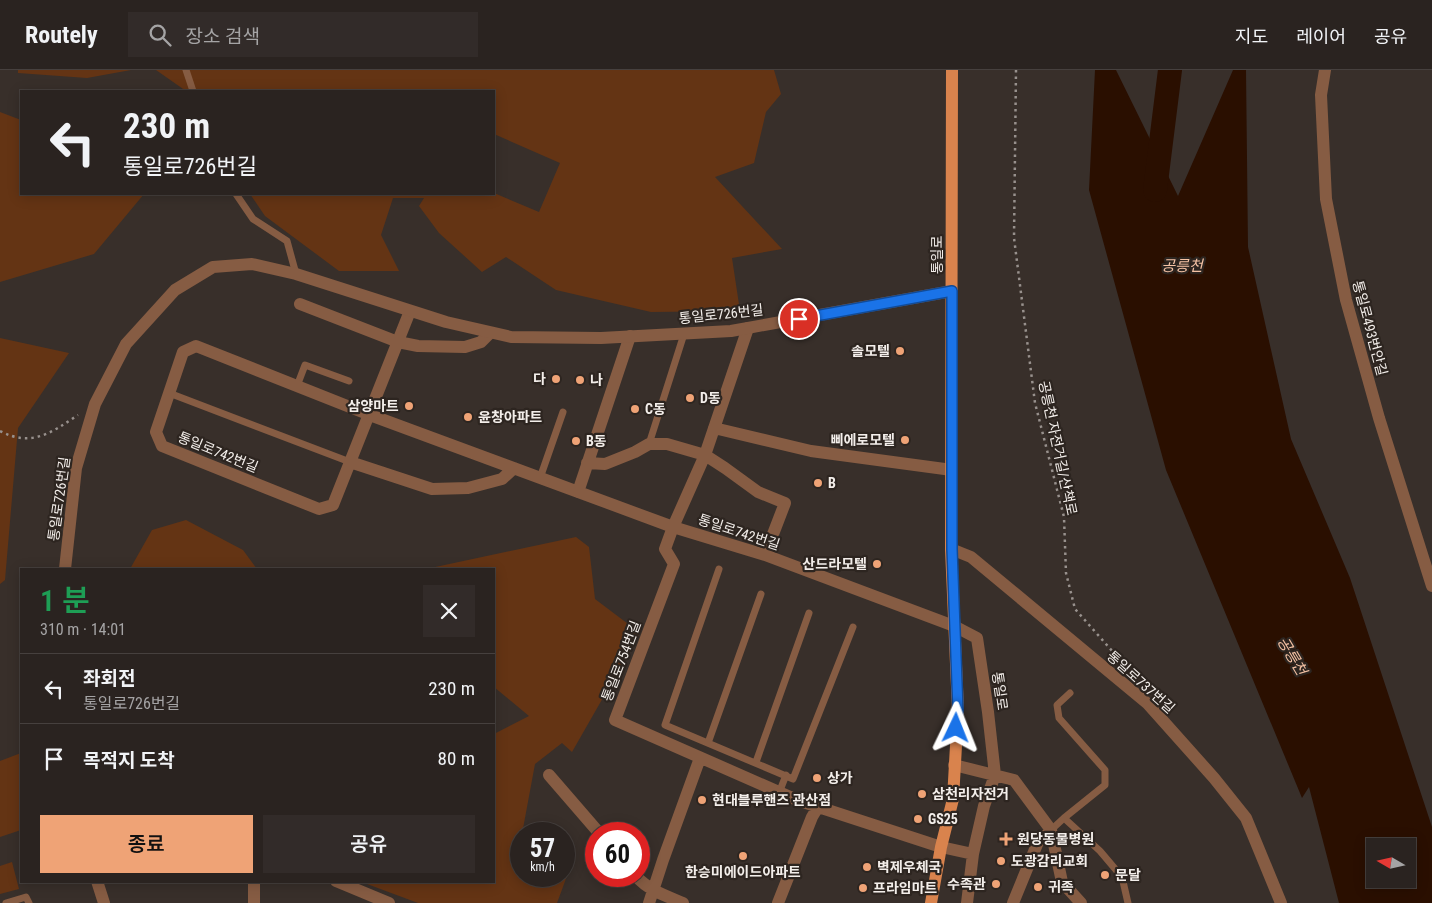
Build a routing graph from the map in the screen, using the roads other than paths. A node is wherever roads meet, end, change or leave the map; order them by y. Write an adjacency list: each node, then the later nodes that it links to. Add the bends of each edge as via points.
1 (186, 70): 4 (lane)
2 (952, 70): 7 (main road, 통일로)
3 (1325, 70): 34 (street, 통일로493번안길, via 1321,95 1326,199 1346,300)
4 (193, 90)
5 (237, 195): 6 (lane, via 253,219 286,241)
6 (296, 274): 9 (street, 통일로726번길); 32 (street, 통일로726번길, via 252,264 213,267 175,290 126,344 95,404 76,468)
7 (952, 291): 10 (street, 통일로726번길); 26 (main road, 통일로)
8 (300, 304): 14 (street)
9 (410, 310): 11 (street, 통일로726번길); 14 (street)
10 (748, 328): 12 (street, 통일로726번길); 20 (street)
11 (490, 333): 13 (street, 통일로726번길, via 511,337); 14 (street, via 481,342 465,347 418,346)
12 (684, 334): 13 (street, 통일로726번길); 21 (lane)
13 (630, 336): 24 (street)
14 (398, 342): 19 (street)
15 (349, 381): 16 (lane, via 305,365)
16 (297, 386): 17 (street, 통일로742번길, via 196,346 183,352); 19 (street, 통일로742번길)
17 (169, 393): 23 (lane); 23 (street, 통일로742번길, via 156,432 162,446 320,509 333,505)
18 (563, 412): 27 (lane)
19 (370, 415): 23 (street, 통일로742번길); 25 (street, 통일로742번길)
20 (714, 428): 22 (street); 26 (street, via 811,451)
21 (649, 444): 22 (street, via 667,444); 24 (street, via 605,464)
22 (704, 455): 29 (street); 31 (street, via 758,492 785,503)
23 (350, 462): 25 (street, via 432,489 468,488 502,480)
24 (587, 463): 28 (street)
25 (514, 468): 27 (street, 통일로742번길)
26 (952, 470): 30 (main road, 통일로)
27 (540, 478): 28 (street, 통일로742번길)
28 (578, 492): 29 (street, 통일로742번길)
29 (673, 527): 31 (street, 통일로742번길); 41 (street, 통일로754번길, via 665,549 674,564 614,720)
30 (952, 549): 37 (main road, 통일로); 72 (street, 통일로737번길, via 971,557 1148,704 1246,818)
31 (765, 556): 37 (street, 통일로742번길)
32 (65, 568)
33 (719, 569): 40 (lane, via 665,725)
34 (1432, 586)
35 (761, 594): 40 (lane)
36 (809, 613): 42 (lane)
37 (954, 626): 43 (main road, 통일로, via 958,710); 46 (street, 통일로, via 977,638)
38 (853, 627): 45 (lane, via 793,778)
39 (1070, 693): 49 (lane, via 1058,705 1058,718 1104,770 1105,786)
40 (708, 743): 42 (lane)
41 (700, 758): 47 (street, 통일로754번길); 58 (street)
42 (756, 762): 45 (lane)
43 (954, 765): 46 (street); 52 (main road, 통일로, via 953,800)
44 (549, 775): 50 (street)
45 (786, 775): 47 (lane)
46 (995, 775): 51 (street, via 1014,780); 53 (street, 통일로)
47 (779, 793): 48 (street, 통일로754번길)
48 (818, 807): 52 (street, 통일로754번길); 66 (street)
49 (1064, 818): 51 (lane); 71 (lane, via 1100,851 1122,877)
50 (590, 822)
51 (1051, 830): 69 (street, via 1038,842); 70 (street, via 1062,882)
52 (941, 847): 53 (street, 통일로754번길); 67 (main road, 통일로)
53 (973, 854): 68 (street, 통일로)
54 (98, 883): 61 (street)
55 (254, 883): 62 (street)
56 (341, 883): 63 (street)
57 (648, 887): 58 (street)
58 (653, 890): 64 (street); 65 (street)
59 (6, 903): 60 (lane, via 26,897)
60 (29, 903)
61 (104, 903)
62 (254, 903)
63 (389, 903)
64 (649, 903)
65 (683, 903)
66 (778, 903)
67 (930, 903)
68 (967, 903)
69 (1013, 903)
70 (1081, 903)
71 (1128, 903)
72 (1281, 903)

